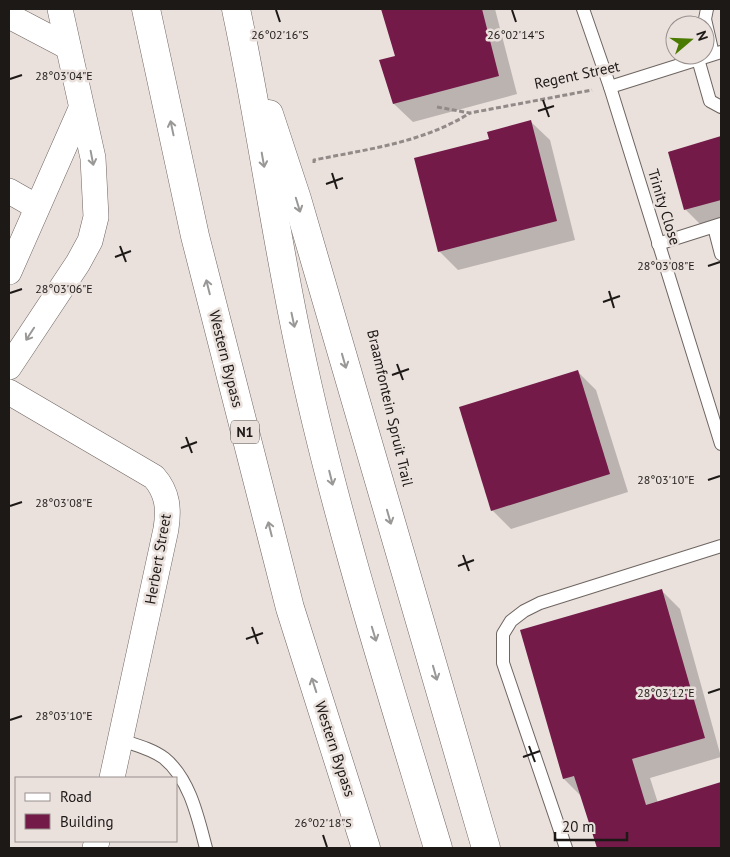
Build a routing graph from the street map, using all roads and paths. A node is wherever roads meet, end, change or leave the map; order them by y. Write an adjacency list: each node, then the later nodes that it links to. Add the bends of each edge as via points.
1 (60, 9): 7 (street)
2 (146, 9): 30 (highway, Western Bypass / N1, one-way to 2, via 290,608 195,236)
3 (583, 9): 11 (lane, Trinity Close)
4 (707, 9): 8 (lane, via 705,19)
5 (9, 16): 7 (street)
6 (238, 17): 31 (highway, one-way to 31, via 299,348 350,553); 32 (highway, one-way to 32, via 297,199)
7 (68, 47): 14 (street)
8 (717, 53)
9 (679, 65): 11 (lane, Regent Street)
10 (700, 65): 13 (lane, via 710,101)
11 (610, 87): 15 (path, Regent Street); 20 (lane, Trinity Close)
12 (437, 107): 15 (path, Regent Street)
13 (721, 107)
14 (80, 111): 18 (street); 23 (street, one-way to 23, via 93,158 96,187 96,217 90,241)
15 (470, 113): 16 (path, via 449,126 410,141 314,160)
16 (316, 170)
17 (9, 191): 18 (street)
18 (38, 207): 22 (street)
19 (717, 226): 20 (lane); 21 (lane)
20 (658, 244): 25 (lane, Trinity Close)
21 (721, 254)
22 (9, 272)
23 (9, 367)
24 (9, 392): 27 (street, Herbert Street, via 141,468 163,486 168,513 166,529)
25 (721, 444)
26 (721, 546): 33 (lane, via 540,603 511,621 503,634 503,663)
27 (121, 740): 28 (street, Herbert Street); 29 (lane, via 164,758 177,772 197,812)
28 (112, 777)
29 (206, 848)
30 (366, 848)
31 (438, 848)
32 (486, 848)
33 (566, 848)

